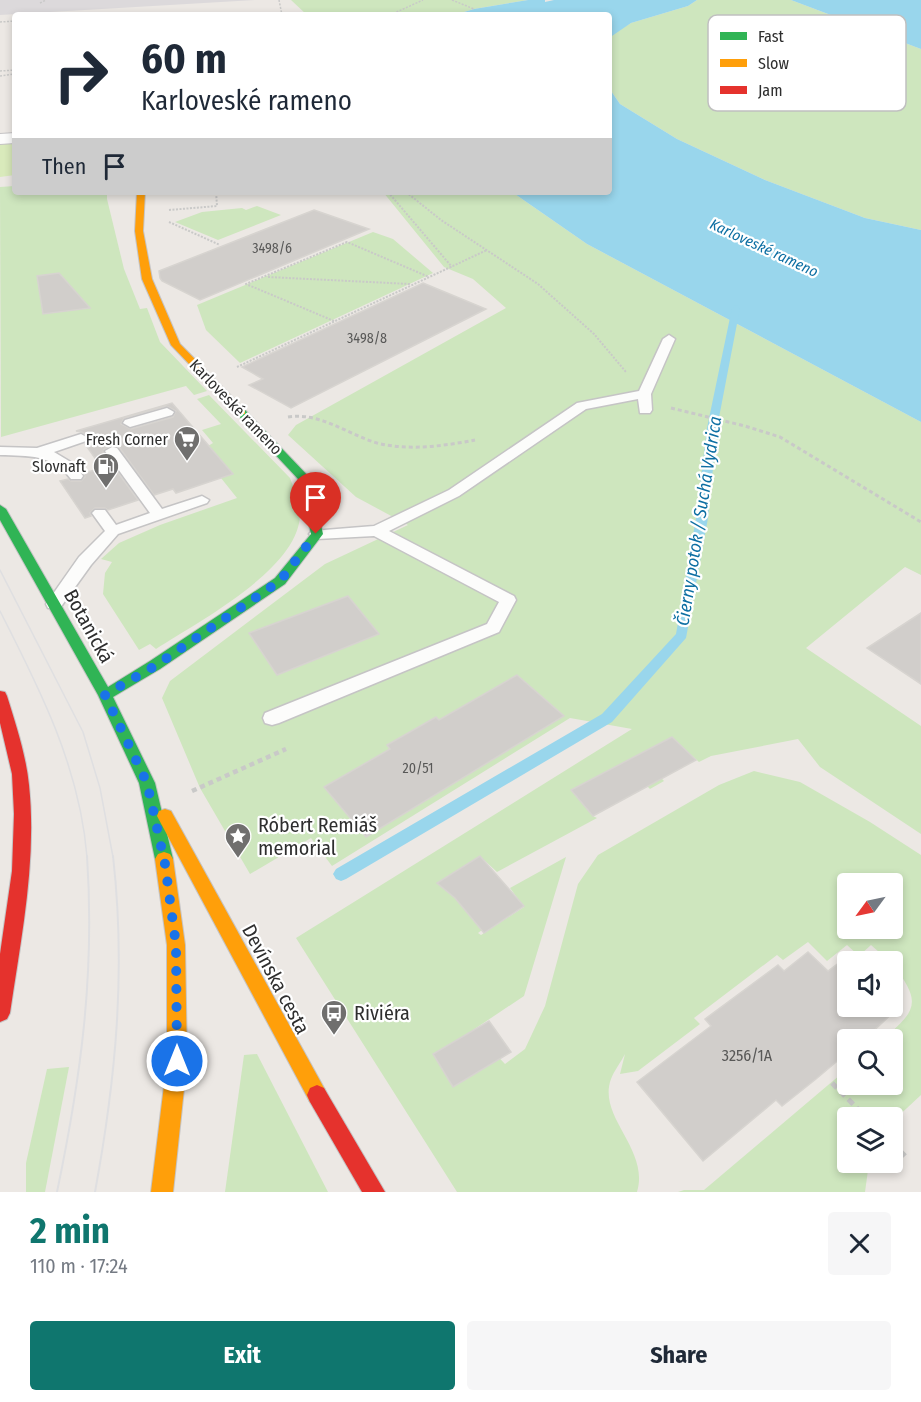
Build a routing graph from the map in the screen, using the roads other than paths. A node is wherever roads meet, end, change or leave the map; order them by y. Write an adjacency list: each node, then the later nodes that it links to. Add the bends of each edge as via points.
1 (141, 195): 18 (street, Karloveské rameno, via 139,231 147,279 176,345 305,479)
2 (669, 339): 3 (lane)
3 (644, 394): 4 (lane); 17 (lane, via 582,406 454,492)
4 (645, 410)
5 (167, 412): 6 (lane)
6 (130, 423)
7 (81, 438): 9 (lane)
8 (0, 451): 9 (lane)
9 (42, 451): 11 (lane, via 69,465)
10 (112, 451): 15 (lane)
11 (76, 476)
12 (202, 500): 15 (lane)
13 (0, 509): 19 (street, Botanická)
14 (100, 513): 16 (lane)
15 (159, 515): 16 (lane)
16 (113, 531): 19 (lane)
17 (377, 531): 18 (lane); 22 (lane, via 508,600 493,628)
18 (316, 534): 20 (street, via 280,581)
19 (54, 604): 20 (street, Botanická)
20 (105, 695): 23 (street, Botanická)
21 (0, 696): 24 (street, via 21,785 16,907)
22 (272, 718)
23 (147, 783): 25 (street, Botanická, via 165,864 176,945 177,1061); 26 (street, Devínska cesta, via 293,1053)
24 (0, 1013)
25 (162, 1192)
26 (374, 1192)

